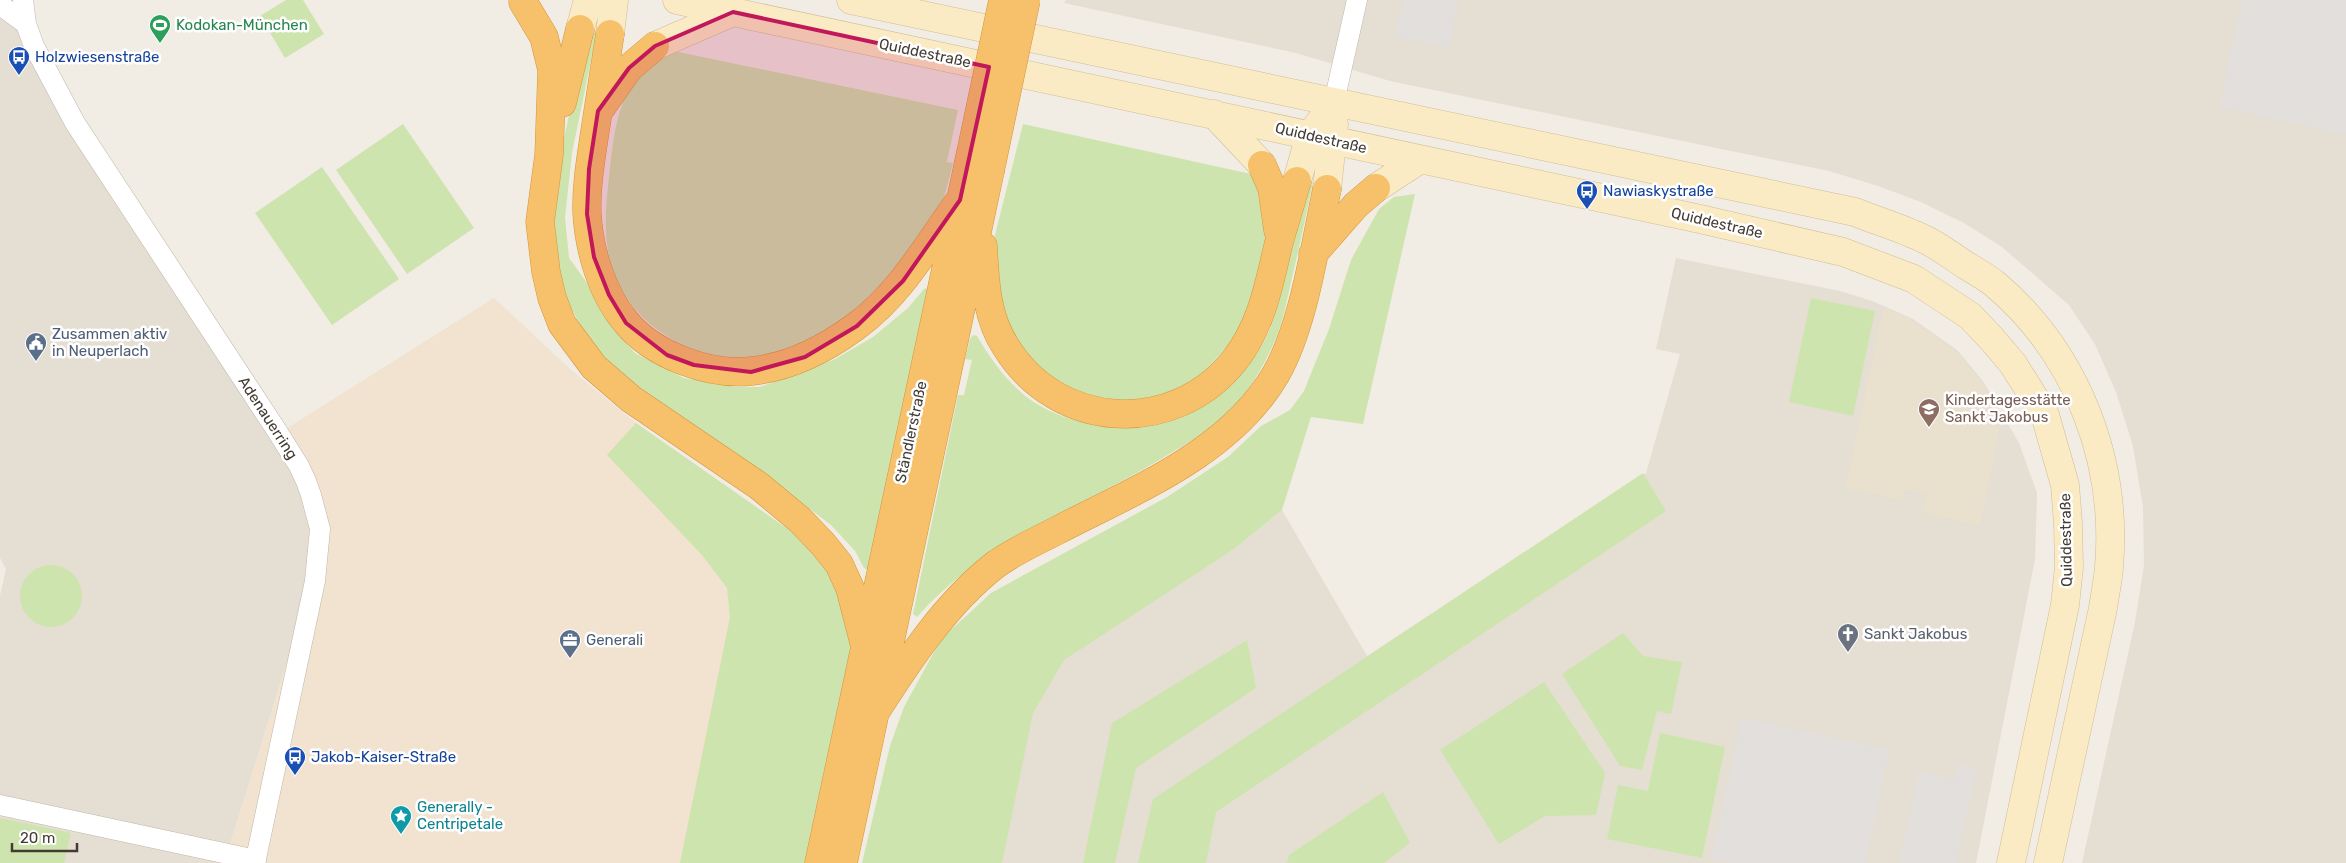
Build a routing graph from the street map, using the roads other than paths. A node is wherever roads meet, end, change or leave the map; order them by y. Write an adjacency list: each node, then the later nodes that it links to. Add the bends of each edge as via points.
1 (0, 0): 12 (street, via 3,7)
2 (23, 0): 12 (street, Adenauerring)
3 (588, 0): 13 (main road)
4 (614, 0): 14 (main road)
5 (677, 0): 11 (main road, Quiddestraße)
6 (851, 0): 16 (main road)
7 (1003, 0): 23 (highway, Ständlerstraße, bridge)
8 (1026, 0): 23 (highway, Ständlerstraße, bridge)
9 (1357, 0): 16 (street)
10 (522, 1): 20 (highway, via 544,37 552,70)
11 (733, 12): 15 (main road); 18 (main road, Quiddestraße)
12 (26, 24): 33 (street, Adenauerring, via 34,46 75,123 282,438 311,495 320,529 315,582)
13 (580, 29): 20 (highway)
14 (610, 34): 17 (highway)
15 (655, 46): 17 (highway, via 629,68)
16 (1334, 102): 19 (main road); 37 (main road, via 1855,212 1923,238 1995,284 2020,308 2045,337 2082,400 2106,478 2110,523 2109,567 2103,608)
17 (598, 111): 27 (highway, via 589,169 587,214 594,256 608,295 626,323 667,355 694,365 751,372 805,357 830,344 856,326 903,281)
18 (1214, 114): 19 (main road, Quiddestraße); 22 (main road)
19 (1322, 138): 21 (main road, Quiddestraße); 24 (main road); 26 (main road)
20 (549, 155): 30 (highway, via 540,222 546,272 562,324 594,367 631,400 759,486 823,544 839,564 850,588)
21 (1419, 160): 25 (main road); 36 (main road, Quiddestraße, via 1700,218 1843,252 1914,279 1970,316 2013,364 2045,415 2057,450 2065,485 2069,567 2065,605)
22 (1262, 165): 28 (highway, via 1272,188)
23 (979, 169): 27 (highway, Ständlerstraße)
24 (1297, 180): 28 (highway)
25 (1376, 188): 29 (highway, via 1356,205)
26 (1327, 189): 29 (highway)
27 (971, 203): 28 (highway, via 990,315 1006,347 1024,372 1045,390 1077,407 1099,413 1141,413 1162,408 1187,399 1223,372 1246,344 1256,324 1270,284); 30 (highway, Ständlerstraße); 31 (highway, Ständlerstraße)
28 (1279, 242)
29 (1312, 255): 31 (highway, via 1287,351 1275,374 1243,417 1192,458 996,565 919,647)
30 (866, 646): 34 (highway, Ständlerstraße)
31 (874, 714): 35 (highway, Ständlerstraße)
32 (0, 805): 33 (street)
33 (256, 862)
34 (819, 863)
35 (842, 863)
36 (2010, 863)
37 (2048, 863)

